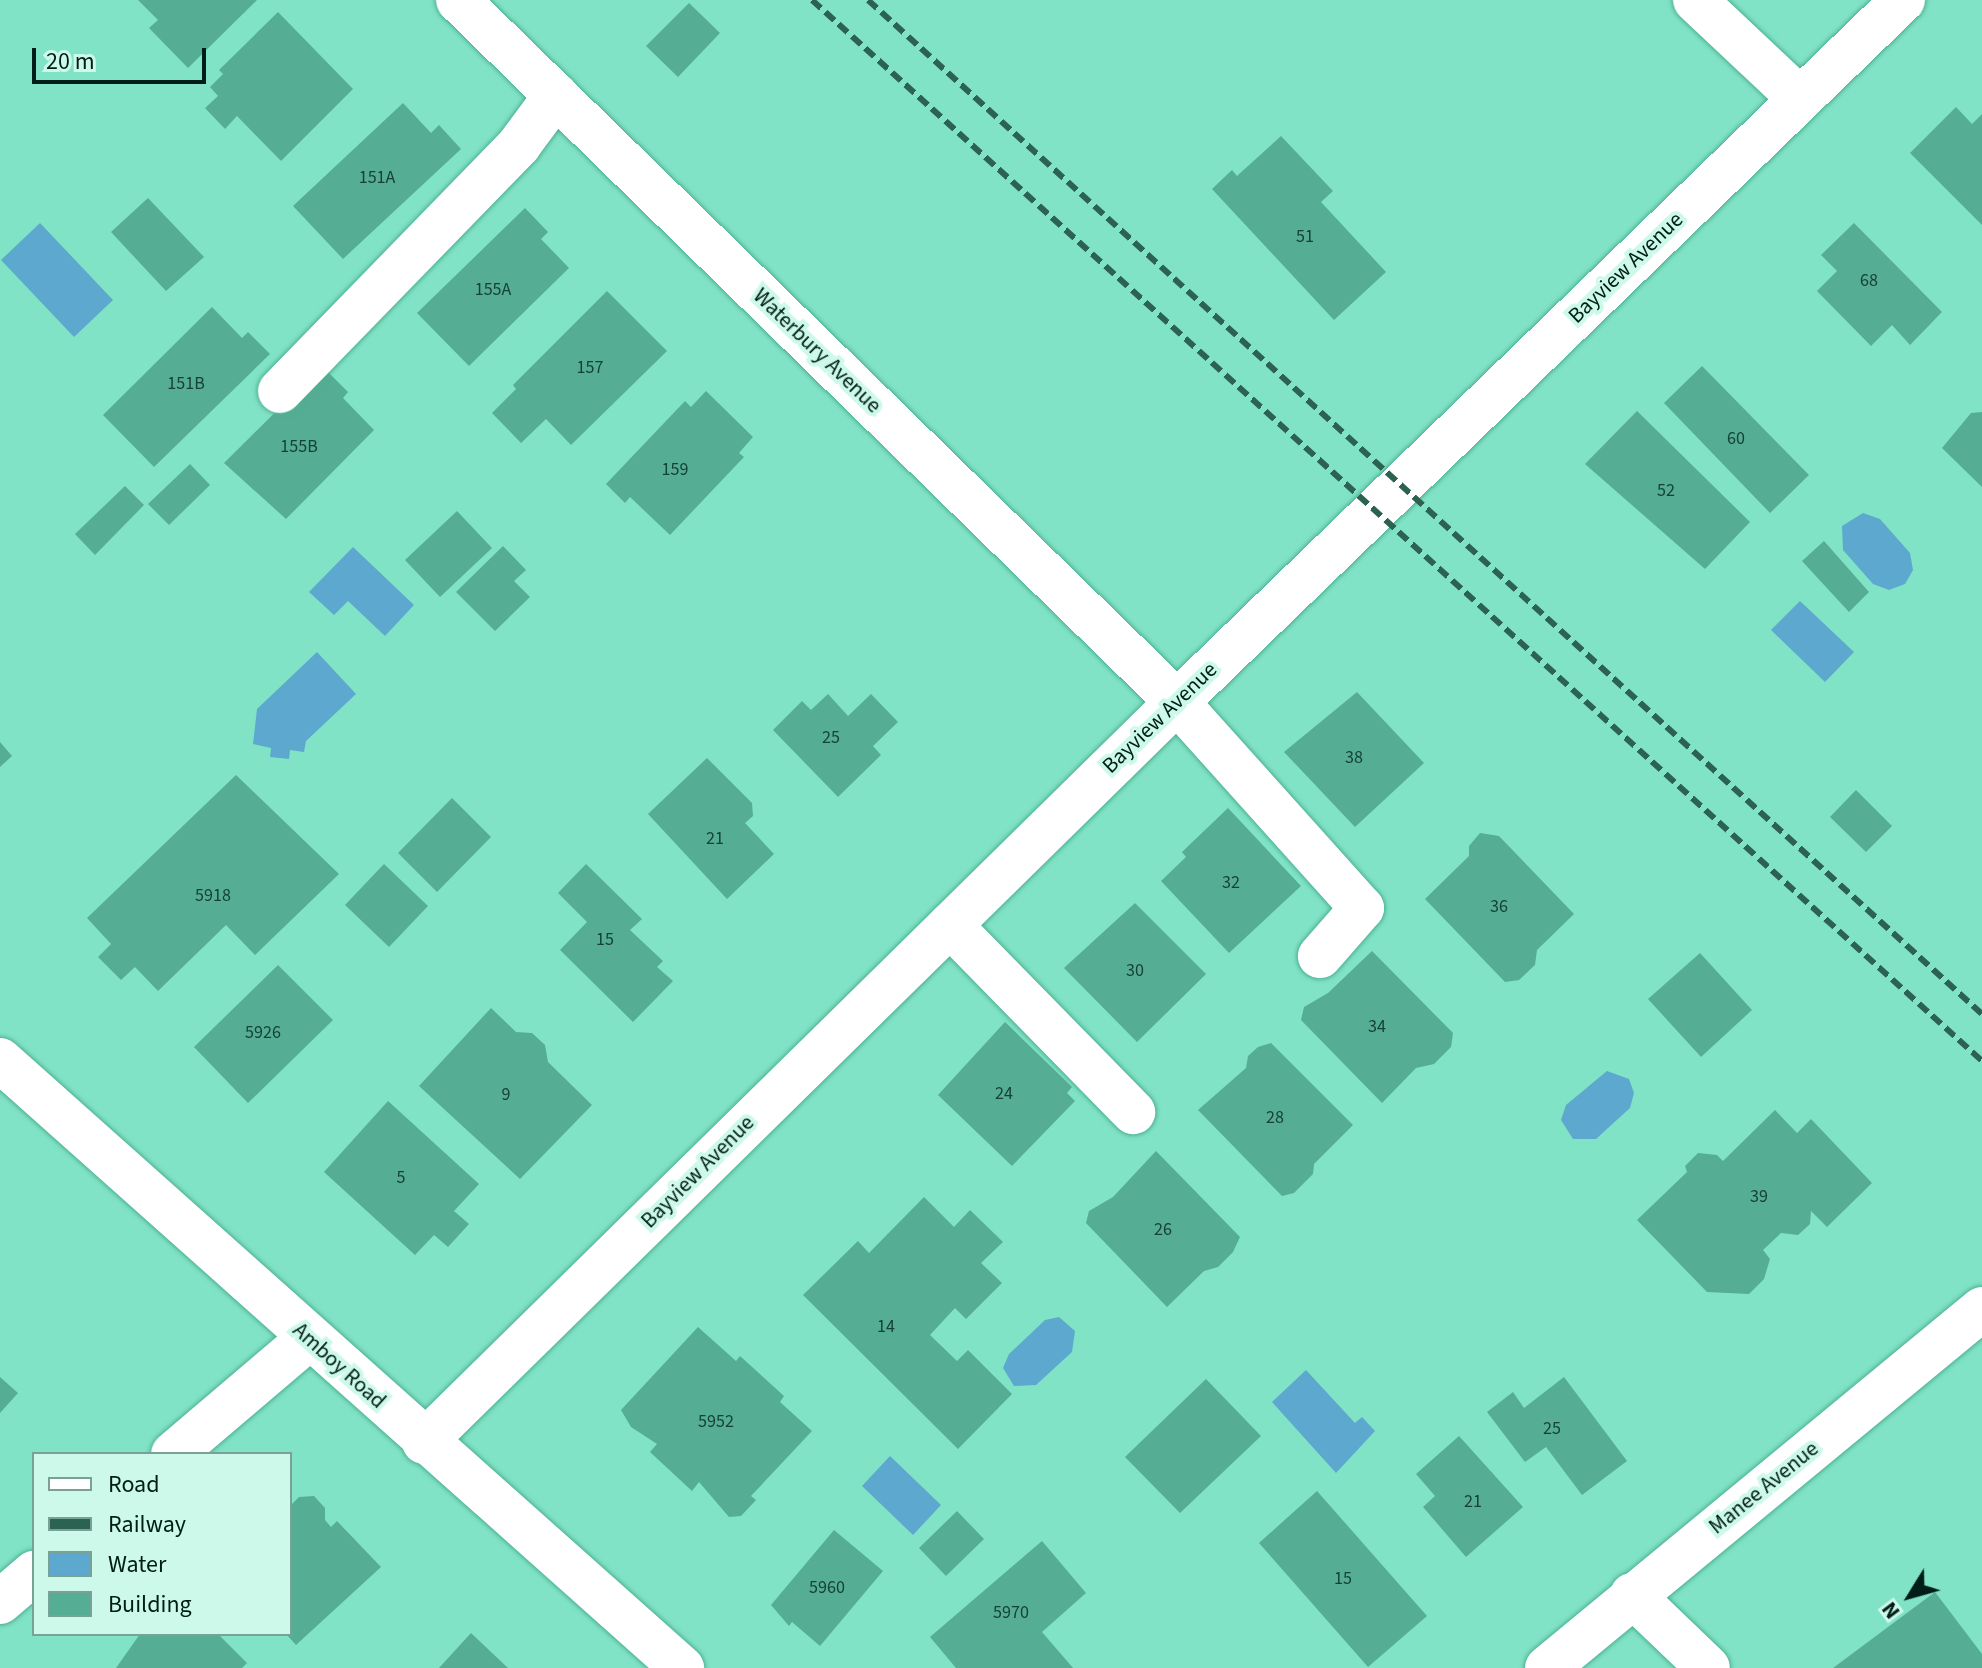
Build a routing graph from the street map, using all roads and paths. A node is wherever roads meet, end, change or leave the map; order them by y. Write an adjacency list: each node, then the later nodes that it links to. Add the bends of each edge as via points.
1 (458, 0): 4 (street, Waterbury Avenue)
2 (1695, 0): 5 (street)
3 (1903, 0): 5 (street, Bayview Avenue)
4 (556, 95): 6 (street, via 519,145); 7 (street, Waterbury Avenue)
5 (1800, 99): 7 (street, Bayview Avenue)
6 (280, 391)
7 (1177, 702): 8 (street, Bayview Avenue); 9 (street, Waterbury Avenue, via 1362,908)
8 (950, 925): 11 (street); 14 (street, Bayview Avenue)
9 (1320, 956)
10 (0, 1060): 13 (street, Amboy Road)
11 (1133, 1112)
12 (1982, 1309): 17 (street, Manee Avenue)
13 (308, 1339): 14 (street, Amboy Road); 15 (street)
14 (424, 1442): 19 (street, Amboy Road)
15 (175, 1452)
16 (32, 1575): 18 (street)
17 (1632, 1595): 20 (street, Manee Avenue); 21 (street)
18 (0, 1602)
19 (682, 1668)
20 (1547, 1668)
21 (1708, 1668)

